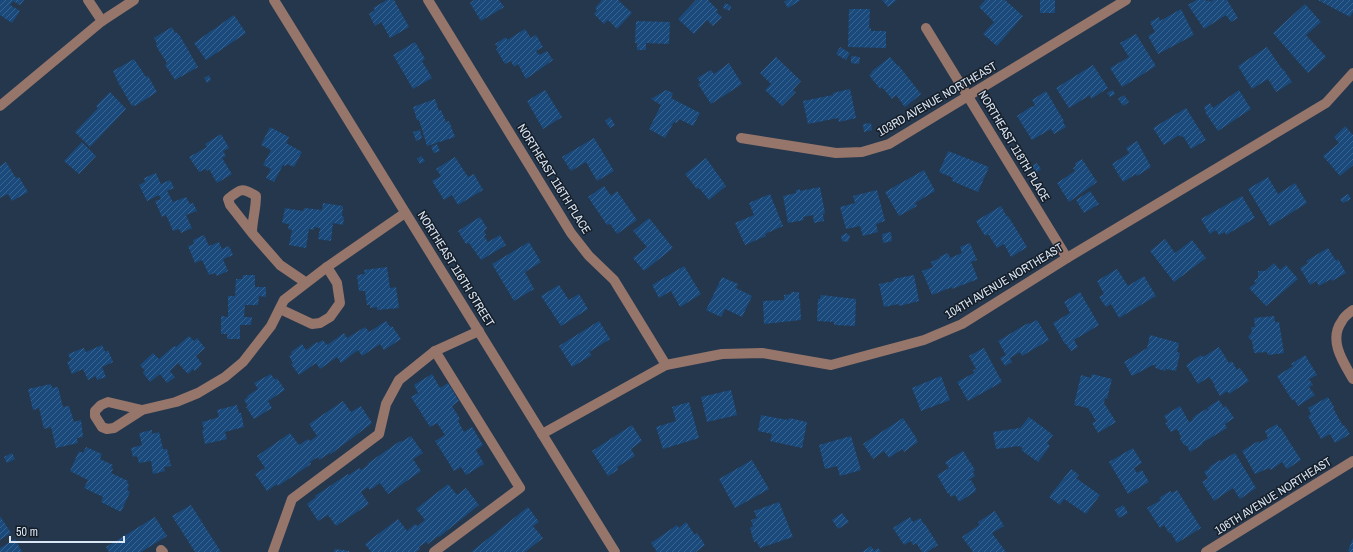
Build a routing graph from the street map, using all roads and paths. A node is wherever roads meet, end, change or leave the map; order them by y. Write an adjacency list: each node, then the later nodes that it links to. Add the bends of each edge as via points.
1 (88, 0): 6 (street)
2 (134, 0): 6 (street)
3 (274, 0): 12 (street, NORTHEAST 116TH STREET)
4 (428, 0): 21 (street, NORTHEAST 116TH PLACE, via 571,233 589,256 614,280)
5 (1126, 0): 9 (street, 103RD AVENUE NORTHEAST)
6 (102, 21): 10 (street)
7 (926, 28): 9 (street, NORTHEAST 118TH PLACE)
8 (1353, 72): 14 (street, 104TH AVENUE NORTHEAST, via 1326,102)
9 (968, 96): 11 (street, 103RD AVENUE NORTHEAST, via 889,144 862,152 836,153); 14 (street, NORTHEAST 118TH PLACE)
10 (0, 106)
11 (741, 138)
12 (405, 213): 15 (street); 19 (street, NORTHEAST 116TH STREET)
13 (252, 233): 16 (street, via 280,265)
14 (1067, 258): 21 (street, 104TH AVENUE NORTHEAST, via 962,324 924,340 831,365 762,353 722,354)
15 (326, 267): 16 (street); 17 (street, via 337,283 340,302 330,317 312,324)
16 (305, 282): 17 (street, via 284,300)
17 (280, 309): 23 (street, via 271,326 243,362 224,377 198,393 176,402)
18 (1353, 310): 22 (street, via 1342,320 1336,332 1341,358)
19 (479, 331): 20 (street); 24 (street, NORTHEAST 116TH STREET)
20 (435, 351): 26 (street, via 400,380 386,404 379,434 292,499); 27 (street, via 520,488)
21 (666, 365): 24 (street, 104TH AVENUE NORTHEAST)
22 (1353, 379)
23 (142, 410)
24 (542, 434): 28 (street, NORTHEAST 116TH STREET)
25 (1353, 461): 29 (street, 106TH AVENUE NORTHEAST)
26 (273, 552)
27 (434, 552)
28 (616, 552)
29 (1206, 552)

